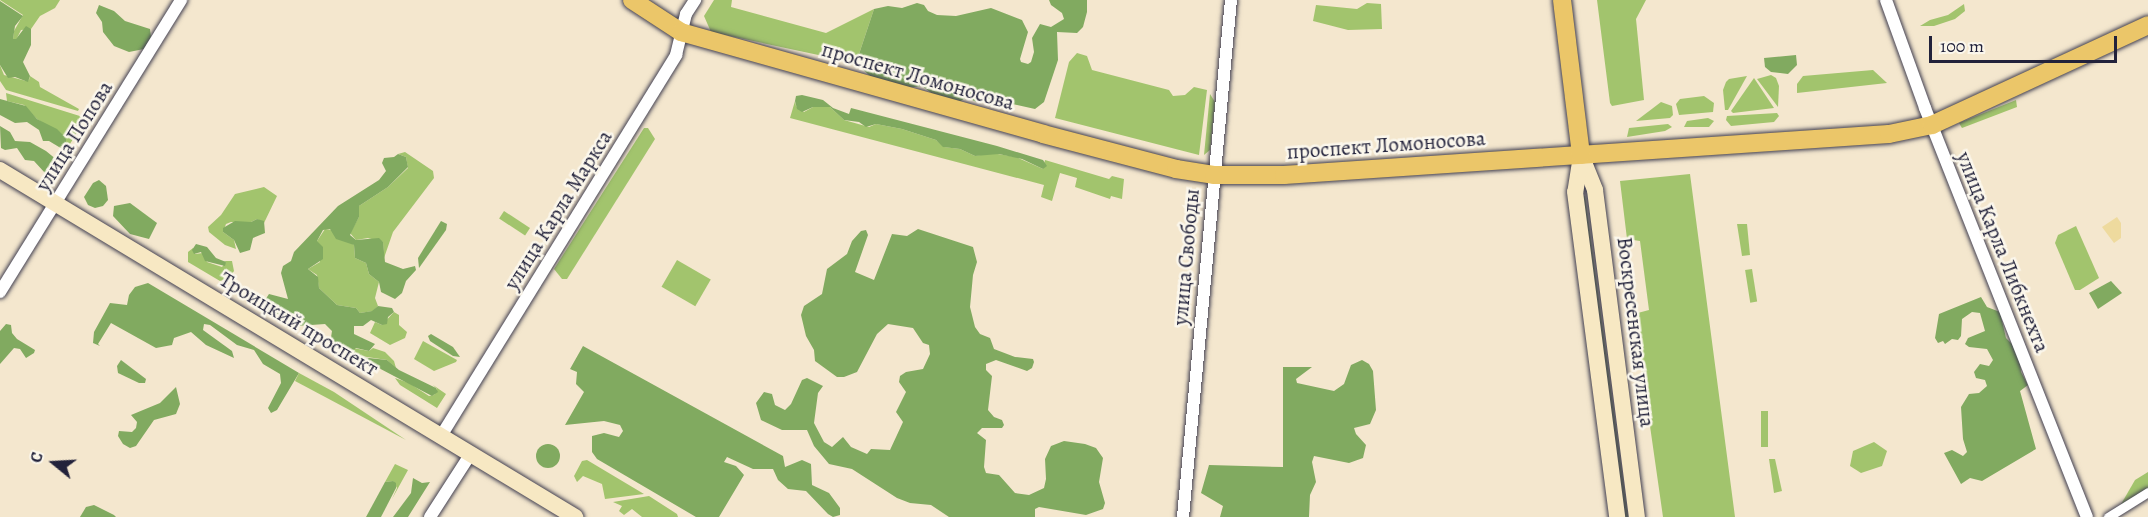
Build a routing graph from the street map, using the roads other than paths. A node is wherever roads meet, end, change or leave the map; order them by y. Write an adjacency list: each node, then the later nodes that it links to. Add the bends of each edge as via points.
1 (181, 0): 13 (street, улица Попова)
2 (632, 0): 8 (main road, проспект Ломоносова)
3 (695, 0): 8 (street, улица Карла Маркса)
4 (1231, 0): 12 (street, улица Свободы)
5 (1562, 0): 10 (main road, Воскресенская улица)
6 (1886, 0): 9 (street, улица Карла Либкнехта)
7 (2148, 25): 9 (main road, проспект Ломоносова)
8 (681, 32): 12 (main road, проспект Ломоносова, via 1077,144 1176,170); 15 (street, улица Карла Маркса, via 676,55)
9 (1932, 125): 10 (main road, проспект Ломоносова, via 1889,134); 23 (street, улица Карла Либкнехта)
10 (1581, 155): 12 (main road, проспект Ломоносова, via 1284,175); 21 (main road, Воскресенская улица, via 1575,192); 22 (main road, Воскресенская улица, via 1595,190)
11 (0, 170): 13 (main road, Троицкий проспект)
12 (1214, 175): 20 (street, улица Свободы)
13 (55, 203): 14 (street, улица Попова); 15 (main road, Троицкий проспект)
14 (0, 292)
15 (441, 436): 16 (main road, Троицкий проспект)
16 (470, 455): 18 (street); 19 (main road, Троицкий проспект)
17 (2148, 492): 24 (street)
18 (430, 517)
19 (575, 517)
20 (1183, 517)
21 (1617, 517)
22 (1637, 517)
23 (2087, 517)
24 (2108, 517)

